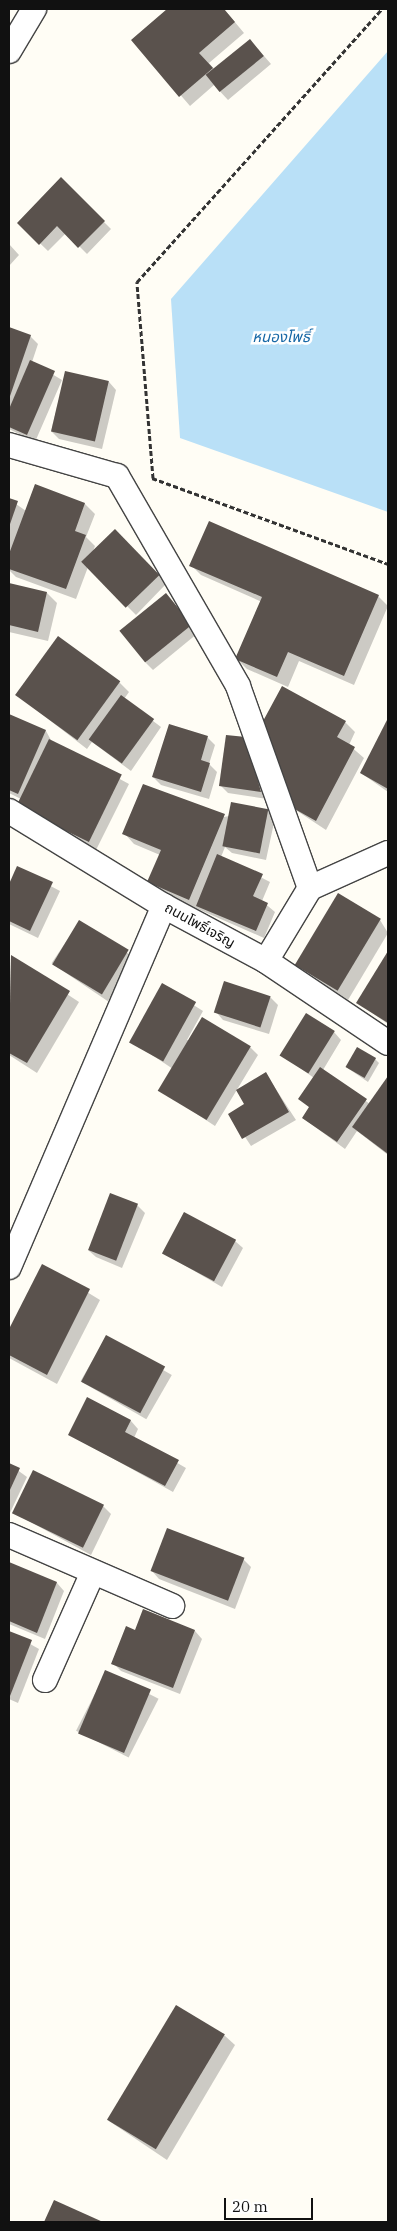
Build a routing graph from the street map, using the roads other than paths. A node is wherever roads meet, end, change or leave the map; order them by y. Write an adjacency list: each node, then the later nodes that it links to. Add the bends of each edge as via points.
1 (34, 9): 2 (street)
2 (9, 51)
3 (9, 445): 6 (street, via 117,476 238,686)
4 (9, 811): 7 (street, ถนนโพธิ์เจริญ)
5 (388, 853): 6 (street)
6 (310, 888): 8 (street)
7 (164, 906): 8 (street, ถนนโพธิ์เจริญ); 10 (street)
8 (266, 961): 9 (street, ถนนโพธิ์เจริญ)
9 (388, 1043)
10 (9, 1267)
11 (9, 1535): 12 (street)
12 (93, 1572): 13 (street); 14 (street)
13 (172, 1606)
14 (44, 1680)

